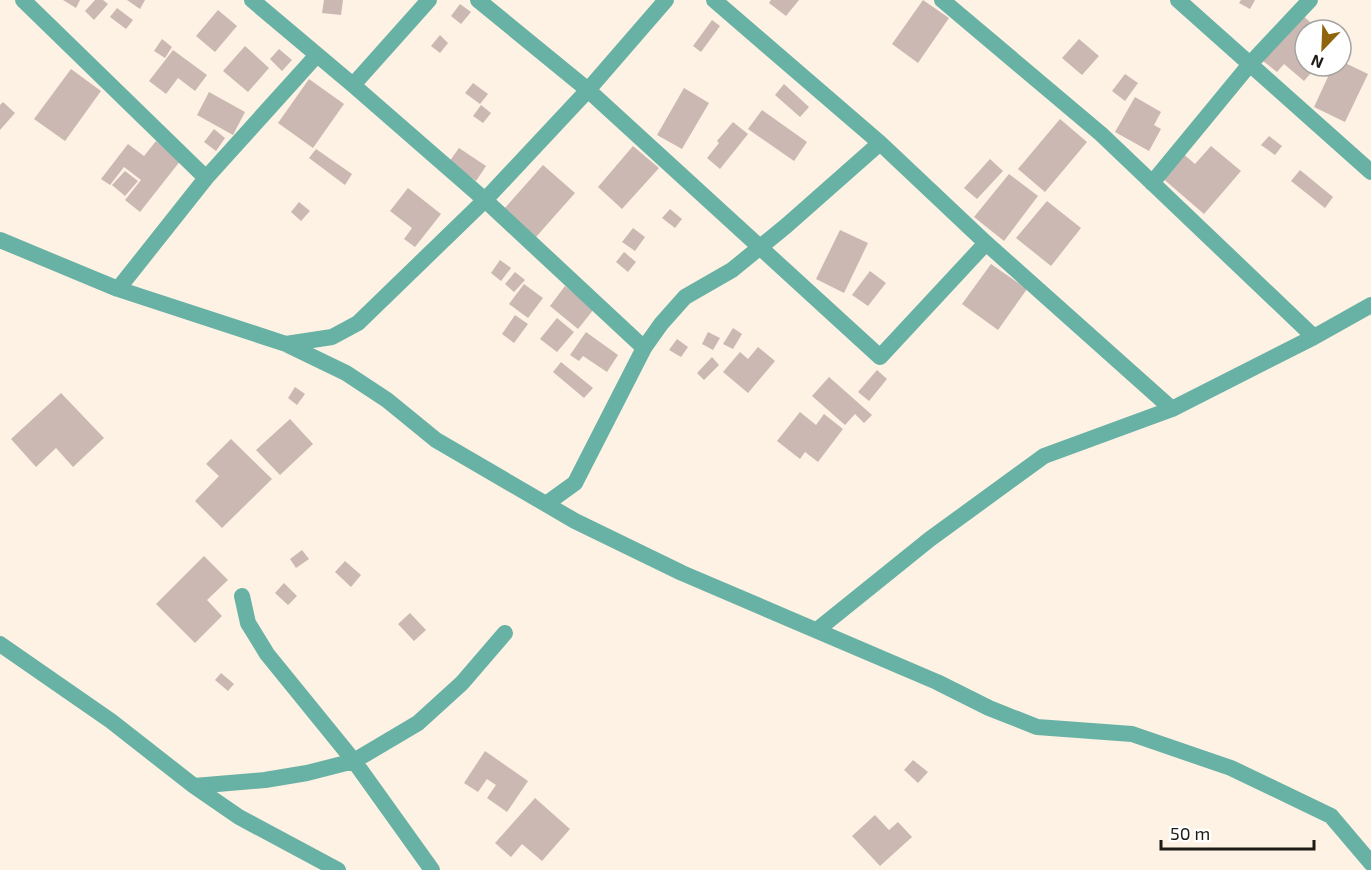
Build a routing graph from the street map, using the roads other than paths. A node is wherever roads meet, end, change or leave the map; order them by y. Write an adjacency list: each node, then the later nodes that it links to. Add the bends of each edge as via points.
1 (23, 0): 16 (street)
2 (252, 0): 10 (street)
3 (429, 0): 12 (street)
4 (478, 0): 13 (street)
5 (666, 0): 13 (street)
6 (714, 0): 14 (street)
7 (942, 0): 17 (street, via 1101,134)
8 (1178, 0): 11 (street)
9 (1310, 0): 11 (street)
10 (317, 55): 12 (street); 16 (street)
11 (1250, 64): 15 (street); 17 (street)
12 (354, 85): 18 (street)
13 (588, 90): 18 (street); 21 (street)
14 (880, 143): 20 (street); 21 (street)
15 (1371, 172)
16 (207, 178): 22 (street)
17 (1152, 183): 24 (street)
18 (484, 200): 25 (street, via 358,323 332,337); 26 (street)
19 (0, 240): 22 (street)
20 (986, 243): 21 (street, via 880,357); 27 (street)
21 (760, 248): 26 (street, via 732,270 685,297)
22 (118, 289): 25 (street)
23 (1371, 305): 24 (street)
24 (1314, 336): 27 (street)
25 (286, 344): 28 (street, via 346,373 436,440)
26 (644, 348): 28 (street, via 575,483)
27 (1172, 409): 30 (street, via 1044,456 930,538)
28 (546, 504): 30 (street, via 682,573)
29 (242, 596): 33 (street, via 248,623 267,654)
30 (817, 630): 35 (street, via 1037,727 1132,734 1231,768 1331,816)
31 (505, 633): 33 (street, via 462,683 418,723)
32 (0, 644): 34 (street, via 111,721)
33 (354, 761): 34 (street, via 265,780); 37 (street)
34 (194, 786): 36 (street, via 239,817)
35 (1371, 863)
36 (338, 870)
37 (432, 870)

